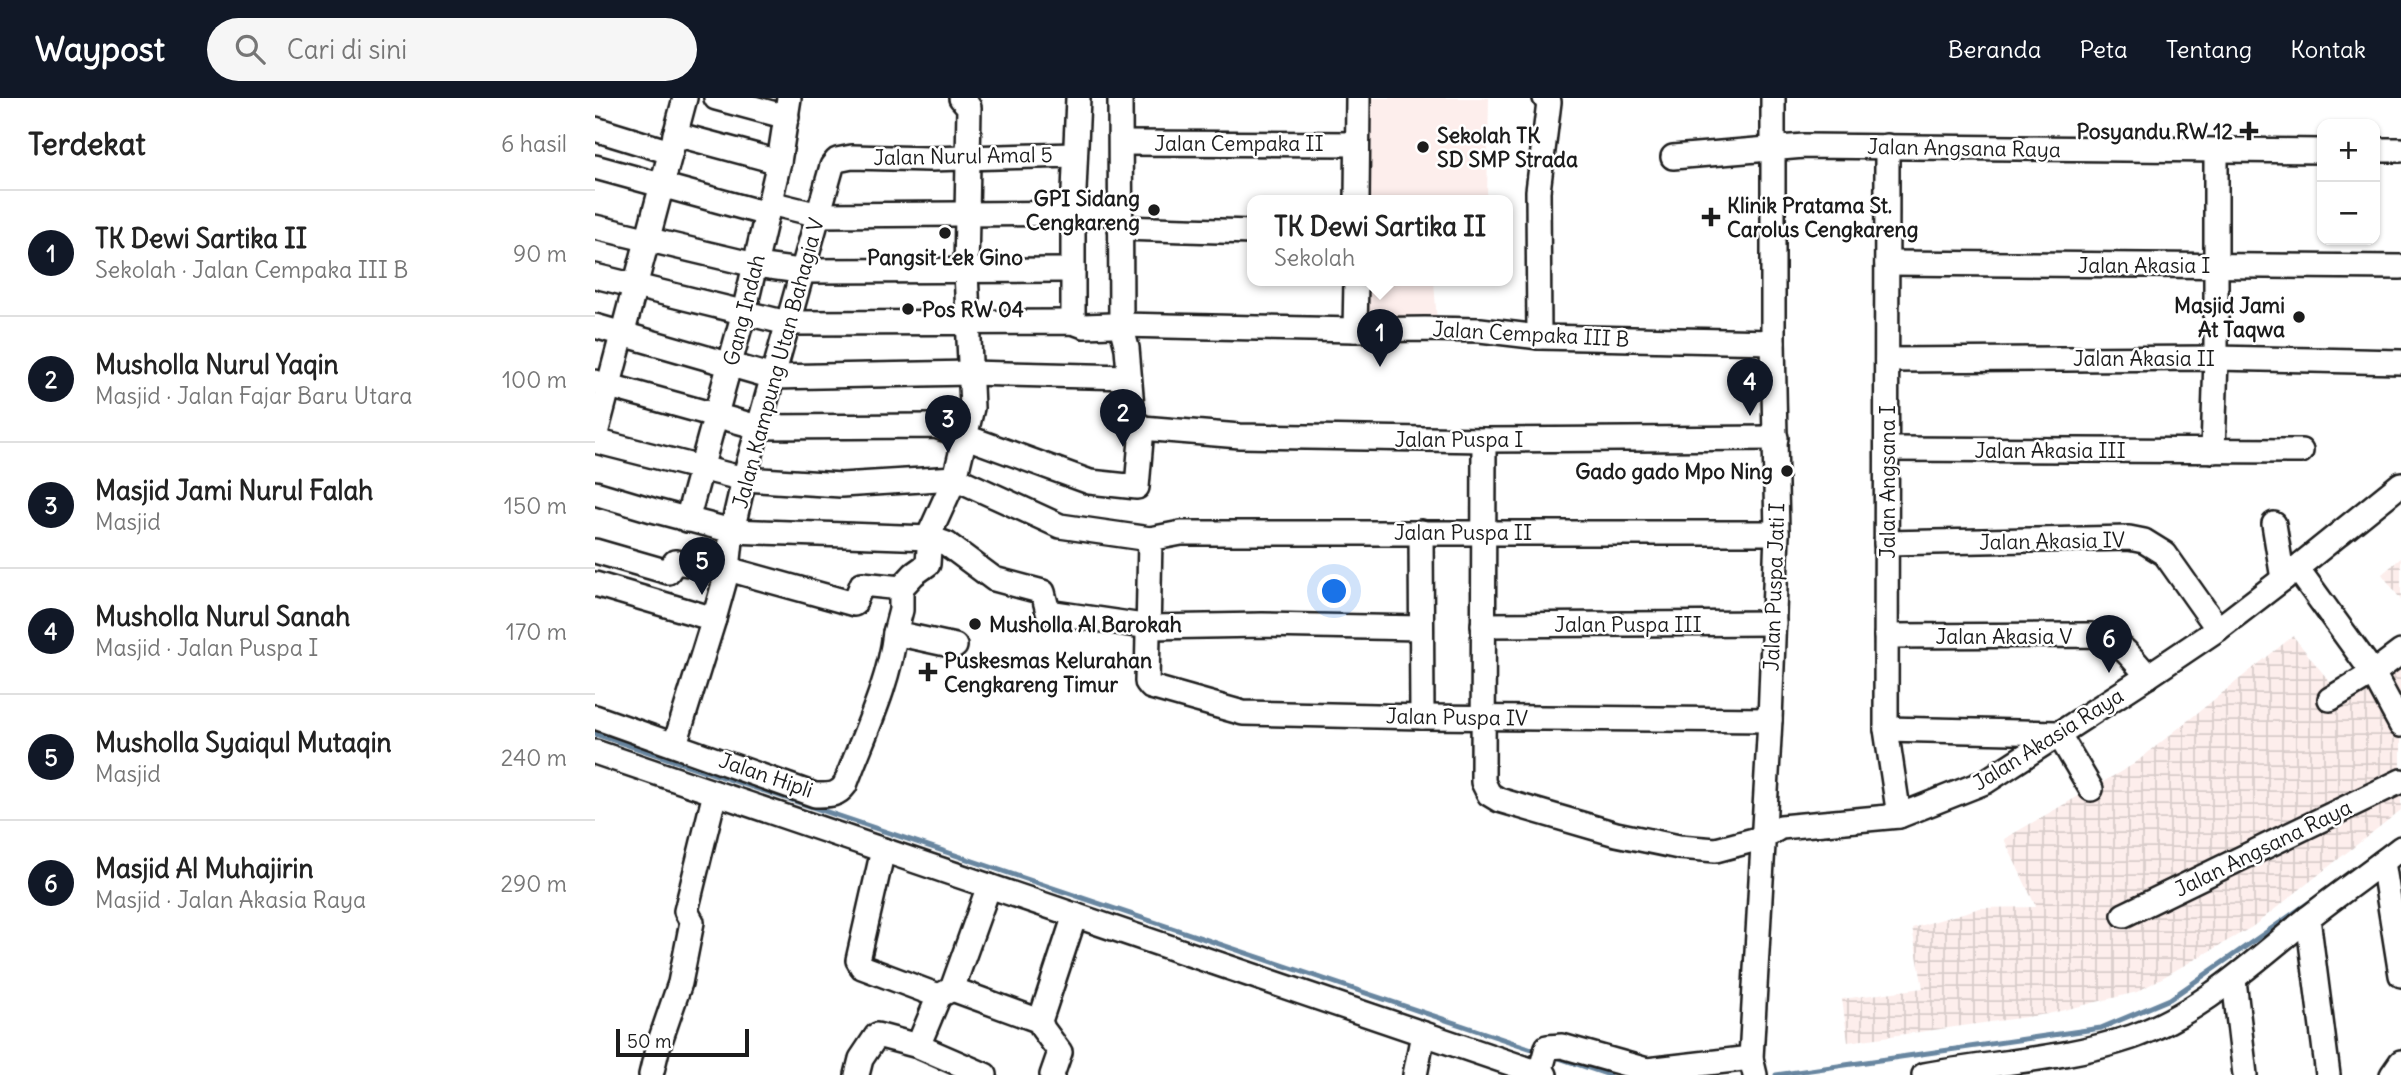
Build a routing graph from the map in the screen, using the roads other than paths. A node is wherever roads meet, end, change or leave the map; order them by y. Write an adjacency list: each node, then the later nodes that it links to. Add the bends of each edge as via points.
1 (685, 98): 11 (street)
2 (716, 98): 9 (street)
3 (961, 98): 23 (street, via 969,107)
4 (1078, 98): 20 (street)
5 (1120, 98): 12 (street)
6 (1358, 98): 13 (street)
7 (1545, 98): 54 (street, via 1549,102 1538,191)
8 (1773, 98): 15 (street, Jalan Puspa Jati I)
9 (788, 108): 24 (street, Gang Indah)
10 (595, 129): 11 (street)
11 (672, 143): 24 (street); 26 (street)
12 (1121, 143): 13 (street, Jalan Cempaka II); 32 (street)
13 (1357, 144): 27 (street)
14 (1887, 146): 15 (street, Jalan Angsana Raya); 19 (street, Jalan Angsana Raya); 36 (street, Jalan Angsana I)
15 (1773, 147): 21 (street, Jalan Angsana Raya); 55 (street, Jalan Puspa Jati I)
16 (2380, 150): 17 (street)
17 (2401, 150)
18 (2317, 151): 19 (street, Jalan Angsana Raya)
19 (2216, 152): 38 (street)
20 (1075, 155): 23 (street, Jalan Nurul Amal 5); 30 (street)
21 (1673, 156)
22 (852, 157): 23 (street, Jalan Nurul Amal 5); 31 (street, Jalan Kampung Utan Bahagia V, via 832,166)
23 (968, 158): 29 (street)
24 (779, 162): 28 (street, Gang Indah)
25 (595, 167): 26 (street)
26 (660, 186): 28 (street); 35 (street)
27 (1357, 195)
28 (768, 209): 31 (street); 37 (street, Gang Indah)
29 (967, 214): 30 (street); 31 (street); 42 (street)
30 (1073, 214): 32 (street); 40 (street)
31 (819, 215): 41 (street, Jalan Kampung Utan Bahagia V)
32 (1120, 221): 34 (street); 50 (street)
33 (595, 227): 35 (street)
34 (1247, 232)
35 (646, 239): 37 (street); 44 (street)
36 (1887, 264): 38 (street, Jalan Akasia I); 57 (street, Jalan Angsana I)
37 (755, 265): 41 (street); 46 (street, Gang Indah)
38 (2214, 265): 39 (street, Jalan Akasia I); 56 (street)
39 (2401, 267)
40 (1073, 270): 42 (street); 48 (street)
41 (800, 271): 42 (street); 49 (street, Jalan Kampung Utan Bahagia V)
42 (966, 271): 47 (street)
43 (595, 276): 44 (street, Jalan Cempaka III B)
44 (636, 286): 46 (street, Jalan Cempaka III B); 53 (street)
45 (1356, 286): 52 (street)
46 (744, 312): 49 (street, Jalan Cempaka III B); 59 (street, Gang Indah)
47 (969, 321): 48 (street, Jalan Cempaka III B); 49 (street, Jalan Cempaka III B); 60 (street)
48 (1073, 322): 50 (street, Jalan Cempaka III B)
49 (787, 323): 61 (street, Jalan Kampung Utan Bahagia V)
50 (1117, 325): 52 (street, Jalan Cempaka III B); 62 (street, via 1127,348)
51 (595, 326): 53 (street)
52 (1355, 330): 54 (street, Jalan Cempaka III B, via 1480,330)
53 (621, 334): 59 (street); 63 (street)
54 (1539, 337): 55 (street, Jalan Cempaka III B)
55 (1773, 342): 68 (street, Jalan Puspa Jati I)
56 (2216, 358): 57 (street, Jalan Akasia II); 58 (street, Jalan Akasia II); 72 (street)
57 (1887, 360): 71 (street, Jalan Angsana I)
58 (2401, 362)
59 (731, 365): 61 (street); 64 (street, Gang Indah)
60 (970, 373): 61 (street); 62 (street); 67 (street, via 972,408)
61 (773, 377): 65 (street, Jalan Kampung Utan Bahagia V)
62 (1129, 377): 66 (street, via 1133,419)
63 (602, 385): 64 (street); 69 (street)
64 (716, 416): 65 (street); 74 (street, Gang Indah)
65 (758, 427): 67 (street, via 936,426); 76 (street, Jalan Kampung Utan Bahagia V)
66 (1142, 428): 67 (street, via 1137,487 1090,482); 70 (street, Jalan Puspa I, via 1240,436)
67 (964, 436): 75 (street)
68 (1776, 438): 70 (street, Jalan Puspa I); 84 (street, Jalan Puspa Jati I)
69 (595, 439): 74 (street)
70 (1484, 440): 82 (street)
71 (1887, 449): 72 (street, Jalan Akasia III); 87 (street, Jalan Angsana I)
72 (2213, 451): 73 (street, Jalan Akasia III)
73 (2301, 451)
74 (701, 468): 76 (street); 79 (street, Gang Indah)
75 (955, 478): 76 (street, via 841,485); 85 (street); 86 (street, Jalan Puspa II, via 1060,526)
76 (744, 479): 81 (street, Jalan Kampung Utan Bahagia V)
77 (2401, 484): 91 (street, Jalan Akasia Raya)
78 (595, 493): 79 (street)
79 (687, 520): 81 (street)
80 (2274, 524): 91 (street)
81 (732, 530): 85 (street); 89 (street, Jalan Kampung Utan Bahagia V)
82 (1484, 531): 83 (street, Jalan Puspa II); 84 (street, Jalan Puspa II); 97 (street)
83 (1421, 532): 86 (street, Jalan Puspa II, via 1181,533); 99 (street)
84 (1777, 533): 96 (street, Jalan Puspa Jati I)
85 (930, 538): 93 (street, via 928,564); 98 (street, via 947,544 994,579 1043,592 1048,612)
86 (1150, 539): 98 (street)
87 (1886, 543): 100 (street, Jalan Akasia IV, via 2144,541 2165,554); 102 (street, Jalan Angsana I)
88 (595, 551): 90 (street)
89 (728, 569): 90 (street, via 675,562); 93 (street, via 854,604 863,584); 95 (street, Jalan Kampung Utan Bahagia V)
90 (668, 572): 94 (street)
91 (2290, 574): 100 (street, Jalan Akasia Raya); 105 (street)
92 (595, 584): 94 (street)
93 (901, 588): 101 (street)
94 (659, 603): 95 (street)
95 (714, 619): 115 (street, Jalan Kampung Utan Bahagia V)
96 (1774, 623): 97 (street, Jalan Puspa III); 111 (street, Jalan Puspa Jati I)
97 (1483, 625): 110 (street)
98 (1150, 627): 99 (street); 109 (street, Jalan Puspa IV, via 1148,685 1243,713)
99 (1421, 628): 109 (street)
100 (2218, 629): 106 (street, Jalan Akasia Raya)
101 (895, 633): 103 (street); 115 (street, Jalan Hipli, via 879,694 840,792 815,794)
102 (1886, 636): 106 (street, Jalan Akasia V, via 2092,635 2120,646); 113 (street, Jalan Angsana I)
103 (955, 646)
104 (2401, 652): 105 (street)
105 (2373, 673): 107 (street); 112 (street)
106 (2148, 676): 114 (street, Jalan Akasia Raya)
107 (2330, 699)
108 (595, 717): 115 (street, Jalan Hipli)
109 (1422, 717): 110 (street, Jalan Puspa IV)
110 (1483, 718): 111 (street, Jalan Puspa IV); 121 (street, Jalan Akasia Raya, via 1483,782 1499,800 1679,847 1716,850)
111 (1770, 720): 121 (street, Jalan Puspa Jati I)
112 (2401, 725)
113 (1886, 729): 114 (street); 120 (street, Jalan Angsana I)
114 (2058, 733): 118 (street); 120 (street, Jalan Akasia Raya, via 1985,782)
115 (675, 744)
116 (595, 752): 119 (street)
117 (2401, 780): 126 (street, Jalan Angsana Raya)
118 (2091, 789)
119 (715, 793): 122 (street); 138 (street, via 686,911 692,922 680,983)
120 (1899, 816): 121 (street, Jalan Akasia Raya, via 1781,827)
121 (1761, 838): 136 (street, Jalan Puspa Jati I)
122 (883, 850): 124 (street); 130 (street, via 859,963)
123 (2392, 855): 127 (street); 128 (street)
124 (989, 886): 125 (street); 130 (street)
125 (1076, 915): 131 (street); 132 (street)
126 (2124, 915)
127 (2308, 918): 129 (street); 145 (street)
128 (2401, 975)
129 (2234, 980): 137 (street, via 2134,1036); 144 (street)
130 (946, 993): 131 (street); 133 (street)
131 (1040, 1021): 141 (street, via 1059,1052)
132 (1423, 1034): 135 (street); 142 (street)
133 (918, 1046): 139 (street, via 877,1035 861,1059); 140 (street)
134 (2401, 1062): 146 (street)
135 (1543, 1066): 136 (street, via 1547,1047 1562,1046 1647,1070)
136 (1753, 1067)
137 (1990, 1071): 143 (street, via 1968,1067)
138 (651, 1075)
139 (857, 1075)
140 (985, 1075)
141 (1052, 1075)
142 (1415, 1075)
143 (1924, 1075)
144 (2245, 1075)
145 (2328, 1075)
146 (2392, 1075)

